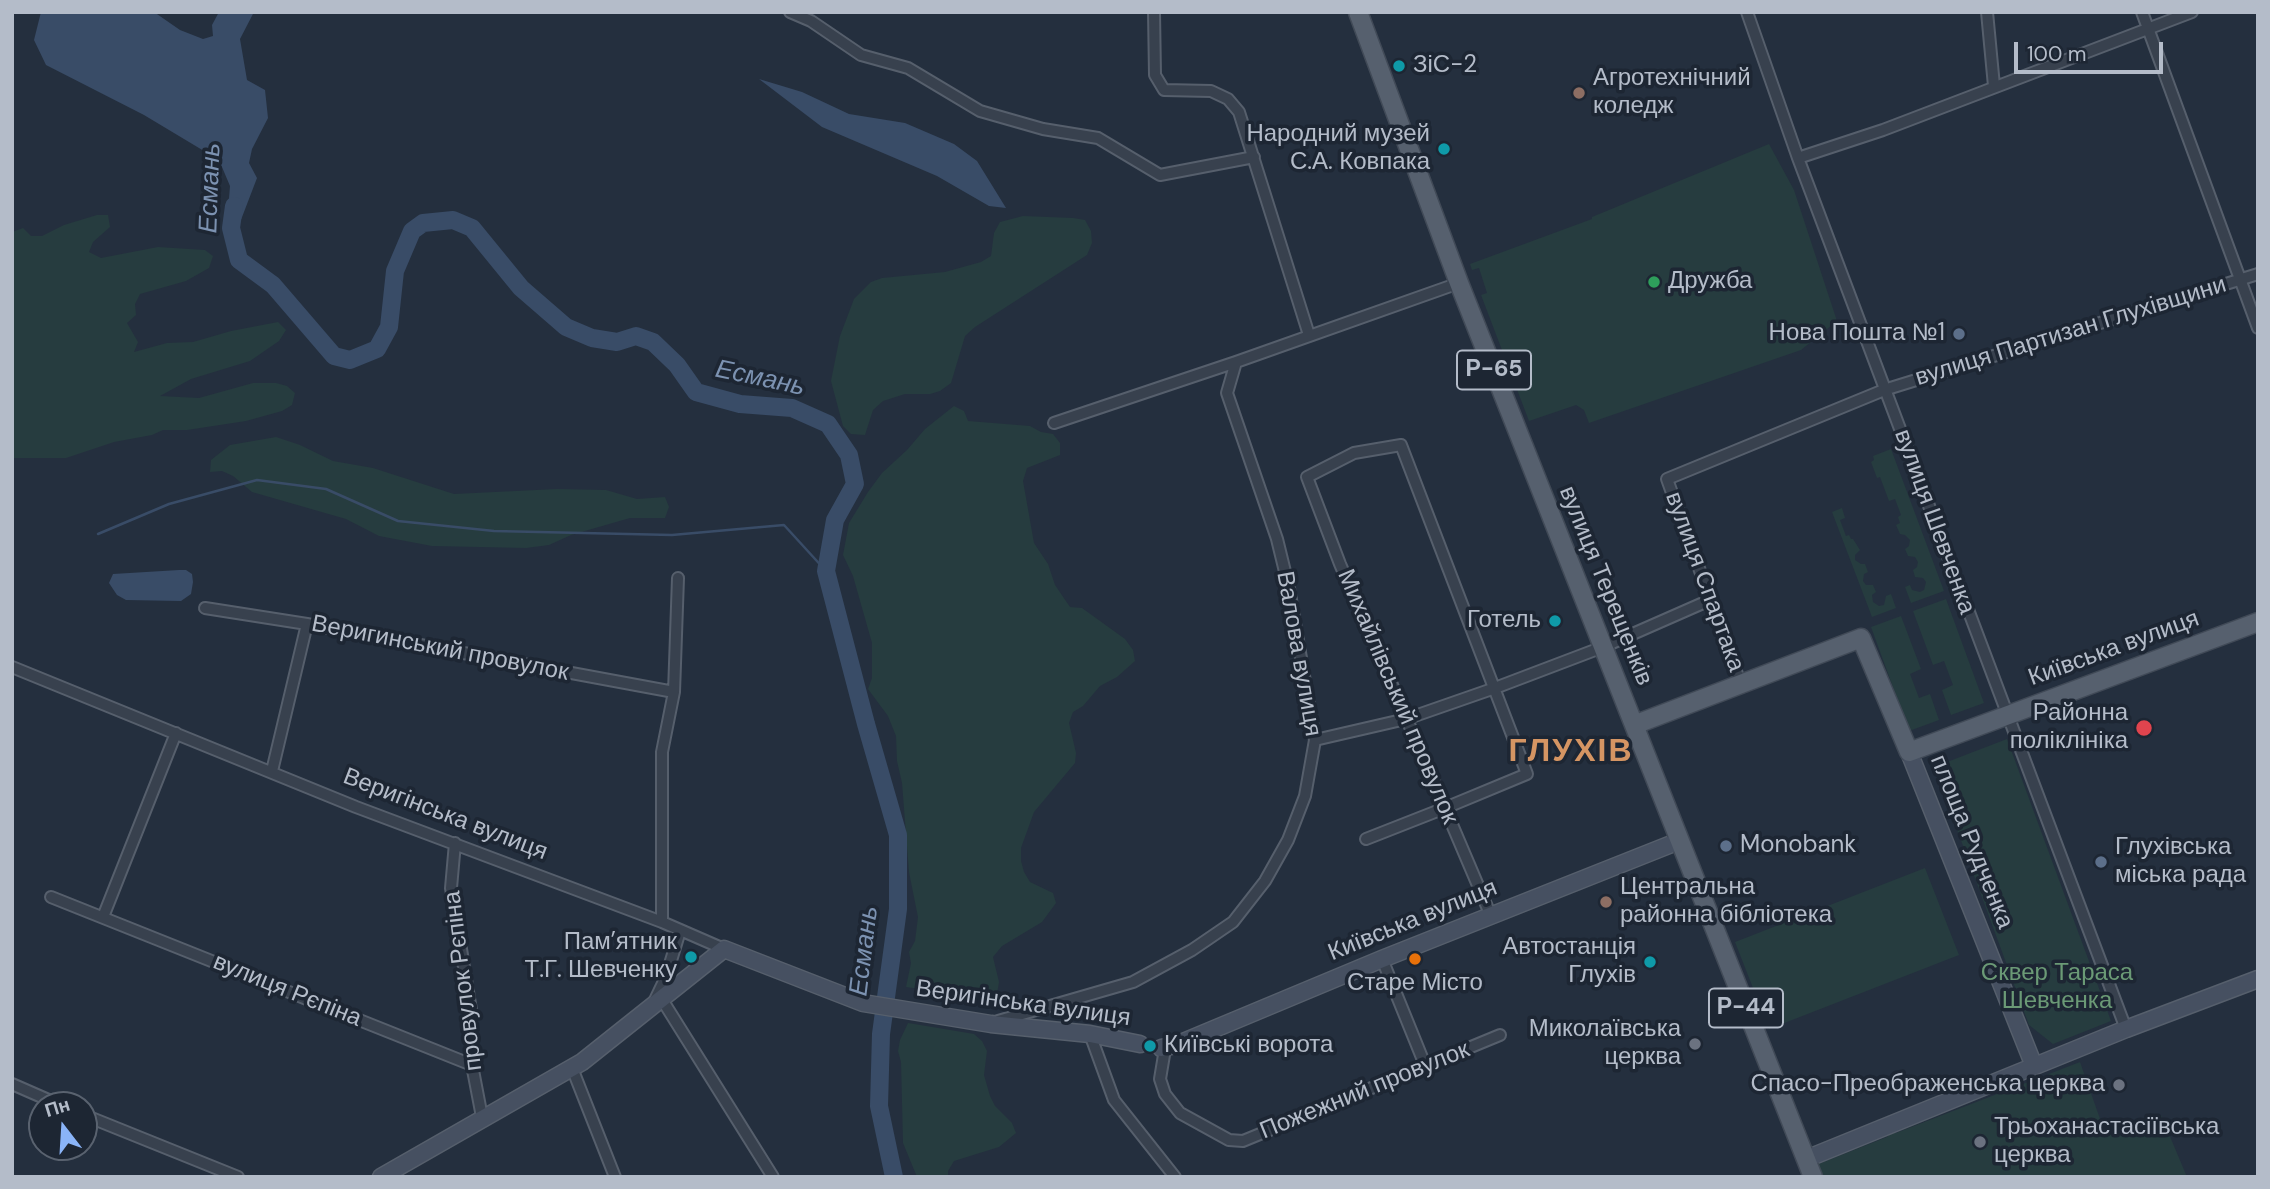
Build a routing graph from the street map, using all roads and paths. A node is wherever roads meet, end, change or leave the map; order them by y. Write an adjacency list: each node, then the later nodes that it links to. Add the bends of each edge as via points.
1 (790, 12): 10 (street, via 860,55 908,68 980,111 1098,138 1160,175)
2 (1154, 12): 10 (street, via 1155,75 1164,90 1211,91 1228,99 1239,113)
3 (1357, 12): 14 (main road, вулиця Терещенків / Р-65)
4 (1748, 12): 11 (street, вулиця Шевченка)
5 (1987, 12): 9 (street)
6 (2142, 12): 8 (street)
7 (2192, 12): 8 (street)
8 (2149, 28): 9 (street); 13 (street)
9 (1994, 86): 11 (street)
10 (1254, 157): 16 (street)
11 (1798, 158): 18 (street, вулиця Шевченка)
12 (2258, 274): 13 (street, вулиця Партизан Глухівщини)
13 (2240, 281): 15 (street); 18 (street, вулиця Партизан Глухівщини)
14 (1459, 283): 16 (street); 26 (main road, вулиця Терещенків / Р-65)
15 (2258, 328)
16 (1309, 335): 17 (street)
17 (1236, 362): 19 (street); 35 (street, Валова вулиця, via 1227,393 1277,539)
18 (1884, 390): 20 (street, вулиця Партизан Глухівщини); 31 (street, вулиця Шевченка)
19 (1054, 423)
20 (1667, 479): 22 (street, вулиця Спартака)
21 (678, 578): 30 (street)
22 (1710, 600): 26 (street); 28 (street, вулиця Спартака)
23 (205, 608): 25 (street, Веригинський провулок)
24 (2258, 622): 31 (main road, Київська вулиця)
25 (307, 624): 30 (street, Веригинський провулок); 37 (street)
26 (1603, 647): 29 (street); 33 (main road, вулиця Терещенків / Р-65)
27 (12, 667): 34 (street, Веригінська вулиця)
28 (1741, 685): 33 (main road); 36 (main road, площа Рудченка, via 1861,638)
29 (1495, 688): 32 (street); 32 (street, Михайлівський провулок, via 1401,445 1354,453 1307,478); 38 (street, via 1527,774)
30 (674, 692): 45 (street, via 663,752)
31 (2006, 716): 36 (main road, Київська вулиця); 52 (street, вулиця Шевченка)
32 (1406, 719): 35 (street); 38 (street, Михайлівський провулок)
33 (1634, 726): 40 (main road, вулиця Терещенків / Р-44)
34 (176, 733): 37 (street, Веригінська вулиця); 44 (street)
35 (1315, 740): 51 (street, Валова вулиця, via 1305,796 1289,840 1233,922 1133,982)
36 (1909, 752): 59 (street, площа Рудченка)
37 (272, 771): 41 (street, Веригінська вулиця)
38 (1445, 808): 39 (street); 43 (street, Михайлівський провулок)
39 (1366, 839)
40 (1679, 841): 43 (street, Київська вулиця); 63 (main road, вулиця Терещенків / Р-44)
41 (455, 843): 45 (street, Веригінська вулиця); 57 (street, провулок Рєпіна, via 451,888 471,1010)
42 (51, 897): 44 (street, вулиця Рєпіна)
43 (1490, 916): 48 (street, Київська вулиця)
44 (103, 917): 57 (street, вулиця Рєпіна)
45 (662, 922): 46 (street, Веригінська вулиця)
46 (680, 931): 47 (street, Веригінська вулиця); 50 (street)
47 (724, 949): 50 (street); 51 (street, Веригінська вулиця, via 863,1003)
48 (1382, 959): 56 (street, Київська вулиця); 58 (street)
49 (2258, 979): 52 (street)
50 (658, 1000): 60 (street); 67 (street)
51 (991, 1024): 53 (street, Веригінська вулиця)
52 (2126, 1029): 59 (street)
53 (1090, 1034): 55 (street, Веригінська вулиця); 68 (street, via 1114,1100)
54 (1500, 1035): 58 (street, Пожежний провулок)
55 (1140, 1044)
56 (1163, 1048): 58 (street, Пожежний провулок, via 1160,1079 1165,1094 1180,1113 1229,1140 1258,1135)
57 (472, 1065): 61 (street, провулок Рєпіна)
58 (1425, 1065)
59 (2034, 1066): 63 (street)
60 (572, 1068): 61 (street); 66 (street)
61 (482, 1117): 65 (street)
62 (98, 1121): 64 (street)
63 (1806, 1159): 69 (main road, вулиця Терещенків / Р-44)
64 (238, 1177)
65 (381, 1177)
66 (615, 1177)
67 (773, 1177)
68 (1175, 1177)
69 (1813, 1177)

